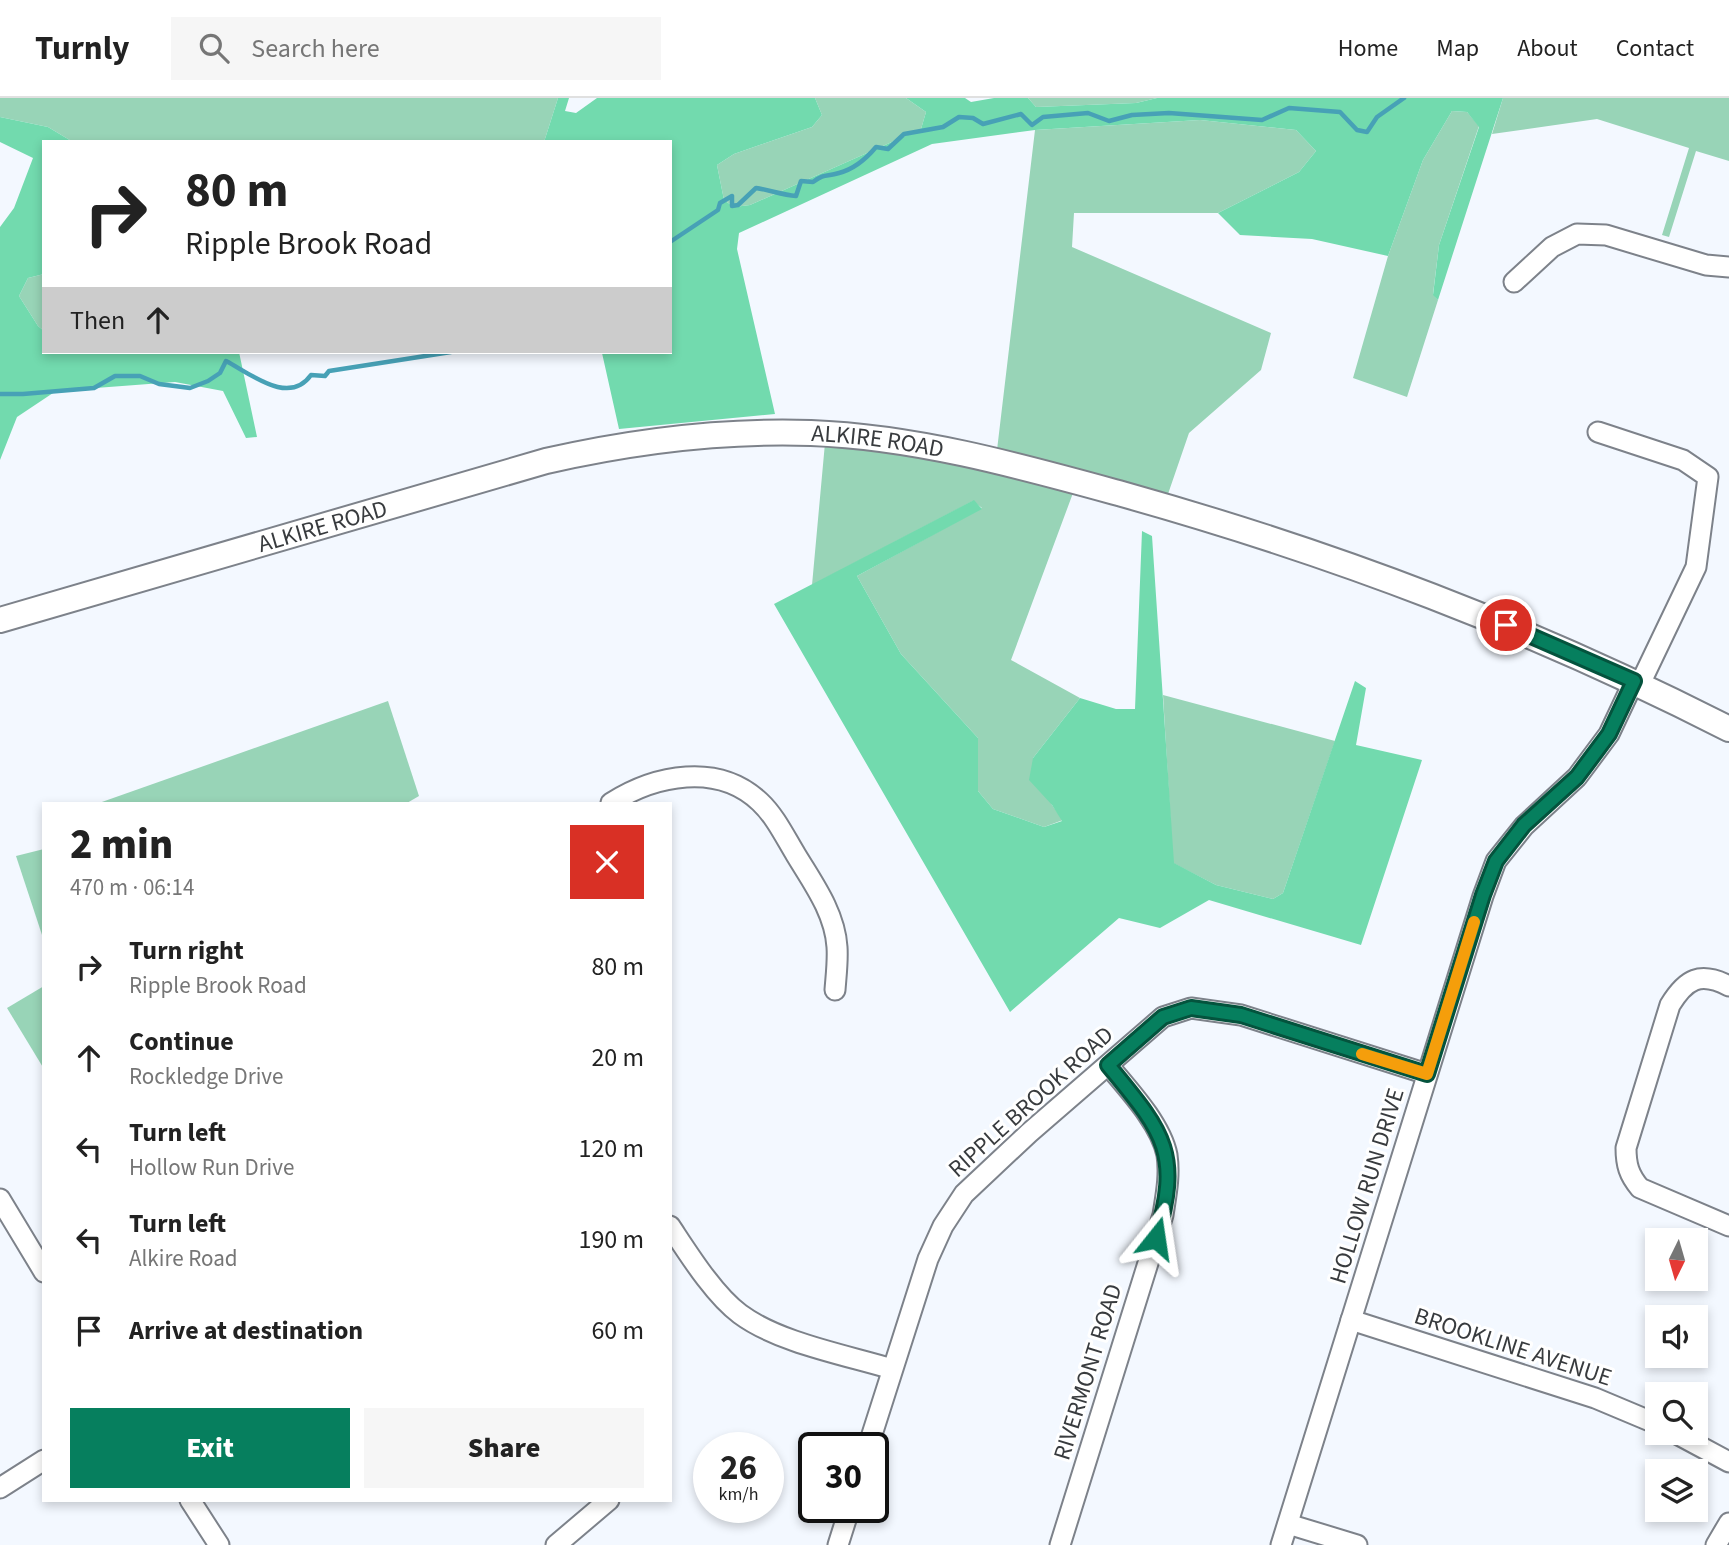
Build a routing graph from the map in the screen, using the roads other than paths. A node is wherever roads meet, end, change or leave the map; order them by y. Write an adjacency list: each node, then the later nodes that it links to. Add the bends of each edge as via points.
1 (1729, 267): 2 (street, via 1706,265 1605,235 1577,234 1552,247)
2 (1514, 282)
3 (1598, 432): 5 (street, HOLLOW RUN DRIVE, via 1682,460 1708,477 1696,566)
4 (0, 620): 5 (main road, ALKIRE ROAD, via 566,456 692,436 813,433 979,457 1176,509 1387,578)
5 (1637, 682): 6 (main road, ALKIRE ROAD); 11 (street, HOLLOW RUN DRIVE, via 1609,734 1577,777 1524,825 1496,861)
6 (1729, 729)
7 (613, 802): 9 (street, via 664,780 692,775 730,783 760,802 827,908 837,947)
8 (1729, 986): 13 (street, via 1695,978 1679,989 1626,1148 1626,1163 1640,1188)
9 (835, 989)
10 (1108, 1065): 11 (street, RIPPLE BROOK ROAD, via 1163,1017 1185,1009 1241,1015); 17 (street, RIPPLE BROOK ROAD, via 964,1194 928,1259); 32 (street, RIVERMONT ROAD, via 1163,1142 1168,1185 1163,1215)
11 (1427, 1074): 16 (street, HOLLOW RUN DRIVE)
12 (0, 1199): 15 (street)
13 (1729, 1226)
14 (672, 1229): 17 (street, via 739,1314 790,1339)
15 (42, 1269)
16 (1351, 1321): 18 (street, BROOKLINE AVENUE, via 1595,1398); 28 (street, HOLLOW RUN DRIVE)
17 (892, 1369): 19 (street, RIPPLE BROOK ROAD)
18 (1645, 1419)
19 (873, 1432)
20 (1697, 1445): 22 (street)
21 (42, 1461): 23 (street)
22 (1729, 1462)
23 (0, 1488)
24 (191, 1502): 29 (street)
25 (607, 1502): 30 (street)
26 (845, 1523): 31 (street)
27 (1729, 1523): 35 (street)
28 (1288, 1524): 33 (street, HOLLOW RUN DRIVE); 34 (street)
29 (219, 1545)
30 (556, 1545)
31 (838, 1545)
32 (1060, 1545)
33 (1282, 1545)
34 (1357, 1545)
35 (1716, 1545)

